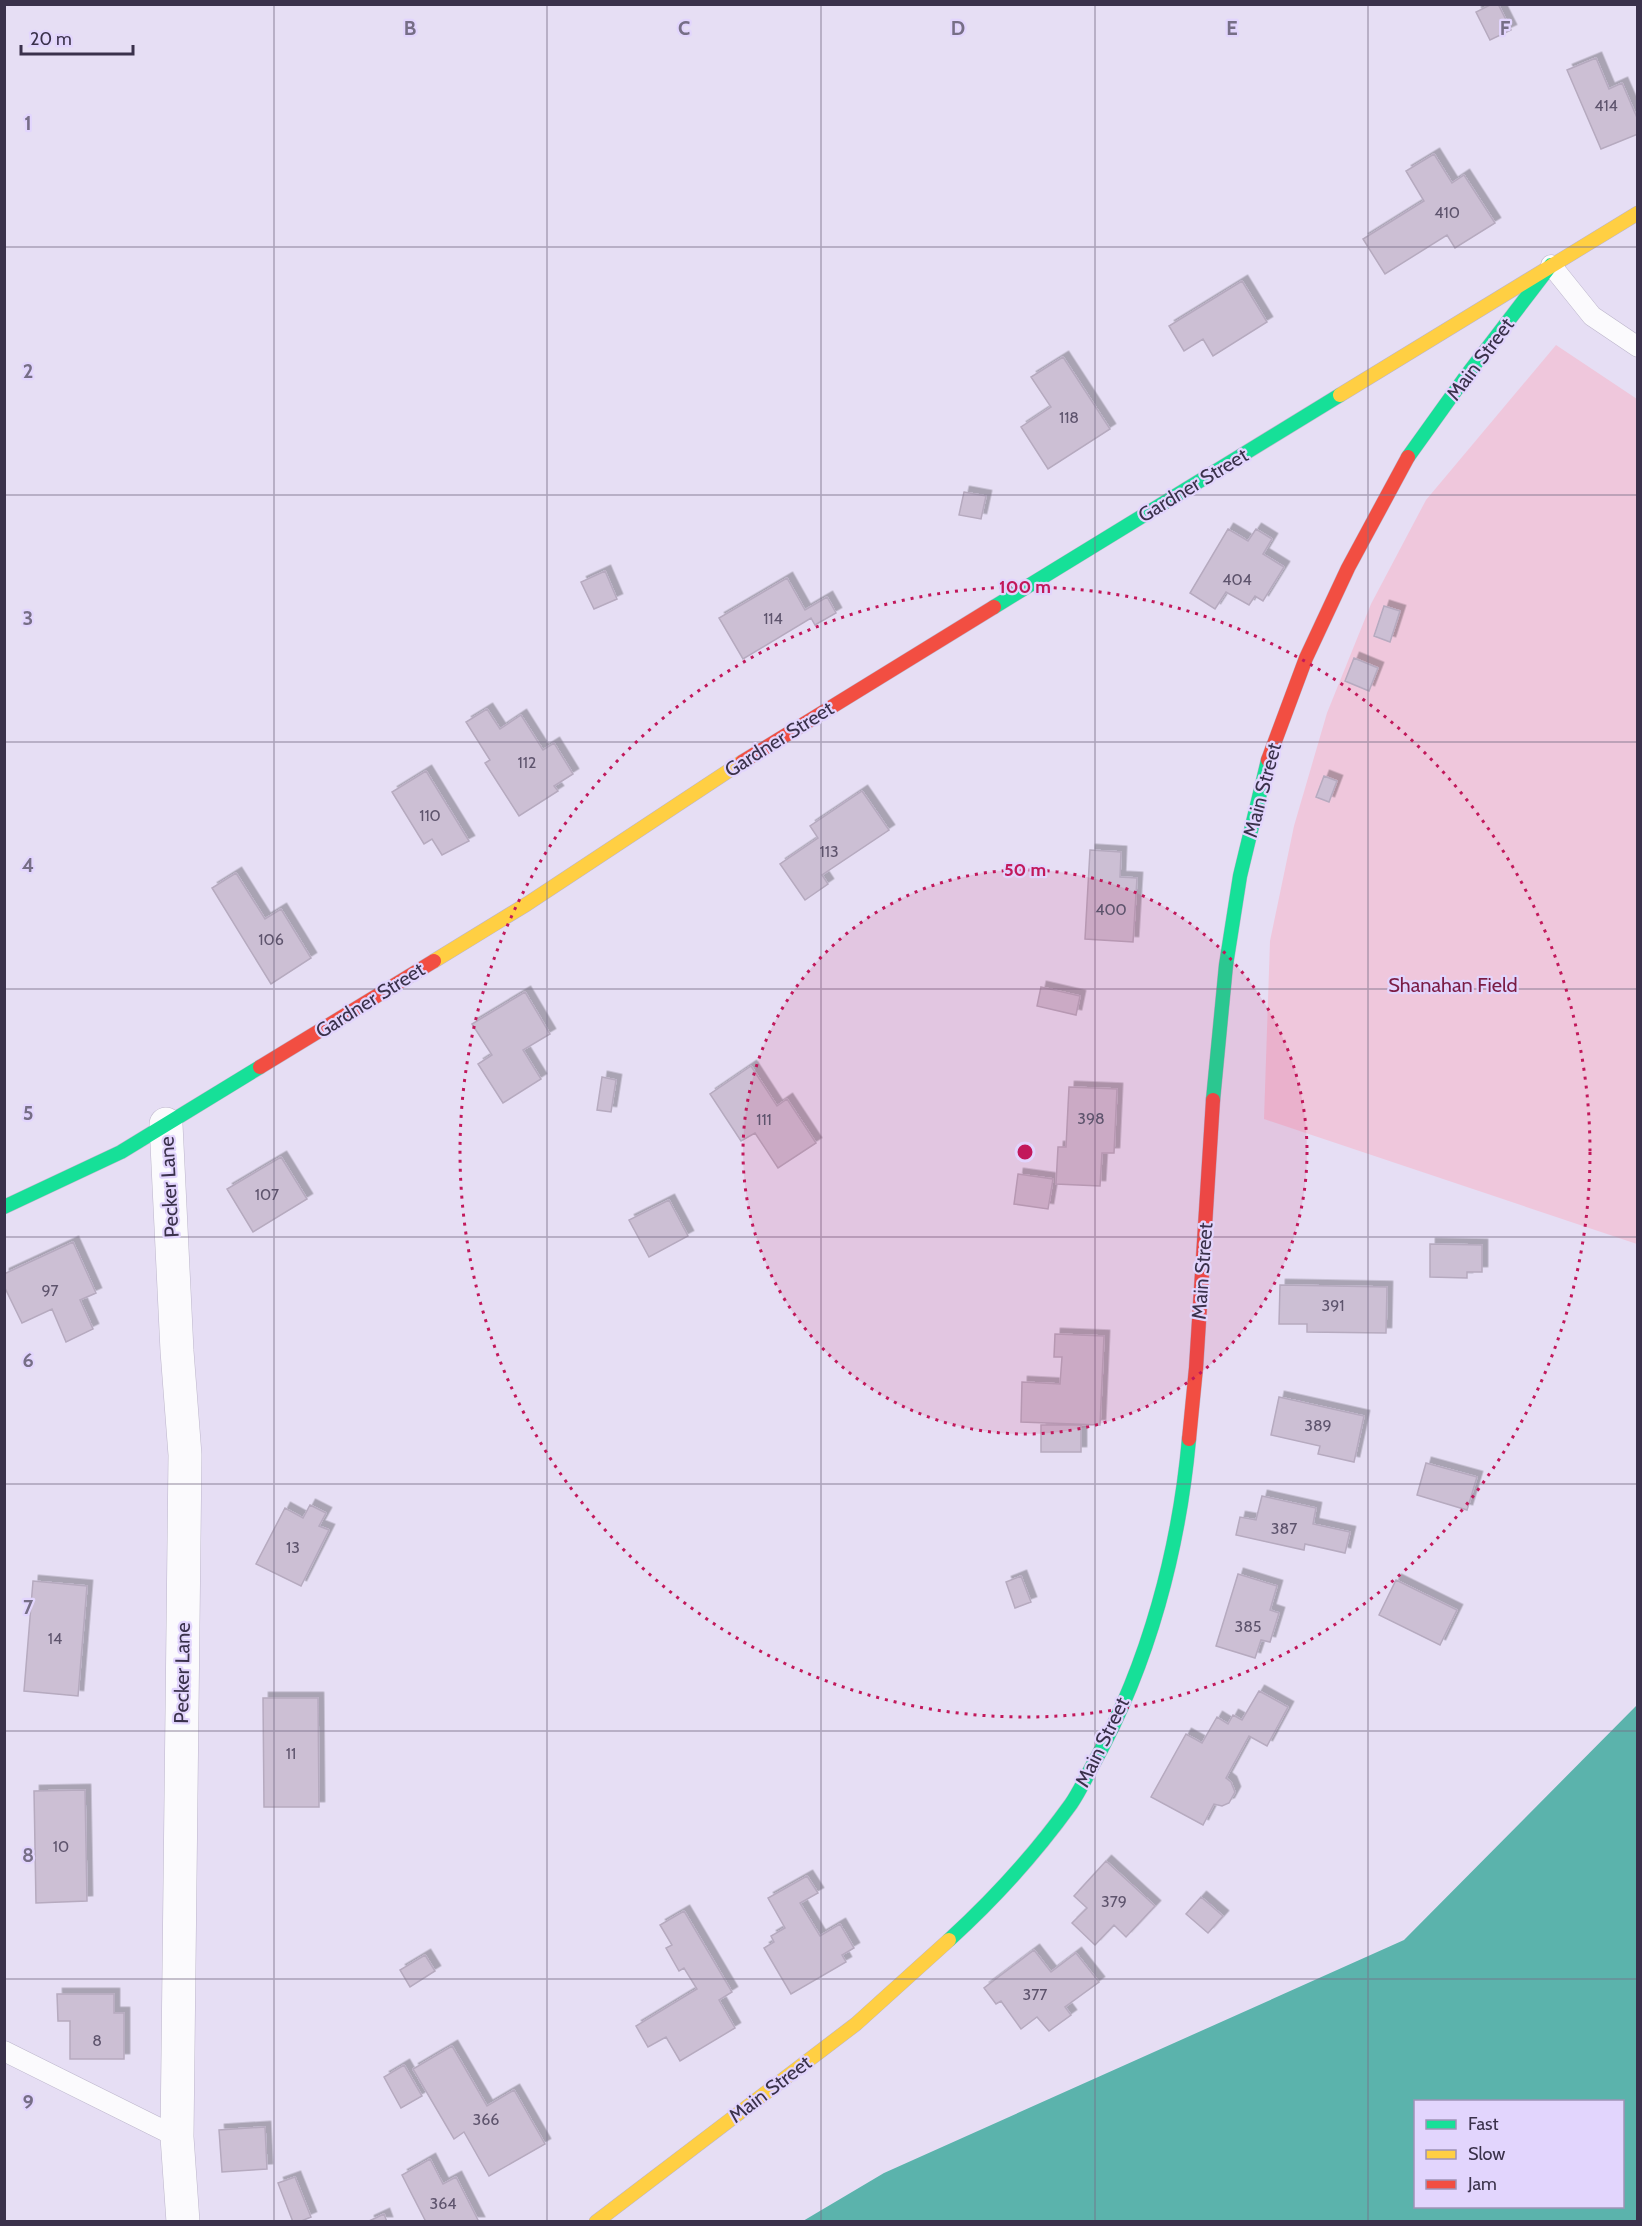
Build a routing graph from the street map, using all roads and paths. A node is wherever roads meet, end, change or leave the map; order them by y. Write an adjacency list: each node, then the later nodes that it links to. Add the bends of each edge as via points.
1 (1638, 213): 2 (street, Main Street)
2 (1551, 265): 3 (lane, via 1592,316); 4 (street, Gardner Street, via 771,743 527,904); 9 (street, Main Street, via 1409,455 1348,568 1306,658 1269,756 1240,876 1226,965 1185,1484 1164,1585 1108,1737 1072,1803 1012,1878 959,1931 856,2024)
3 (1638, 347)
4 (166, 1124): 5 (street, Gardner Street, via 121,1152); 7 (street, Pecker Lane, via 185,1455)
5 (4, 1207)
6 (4, 2051): 7 (lane)
7 (177, 2137): 8 (street, Pecker Lane)
8 (183, 2222)
9 (596, 2222)

